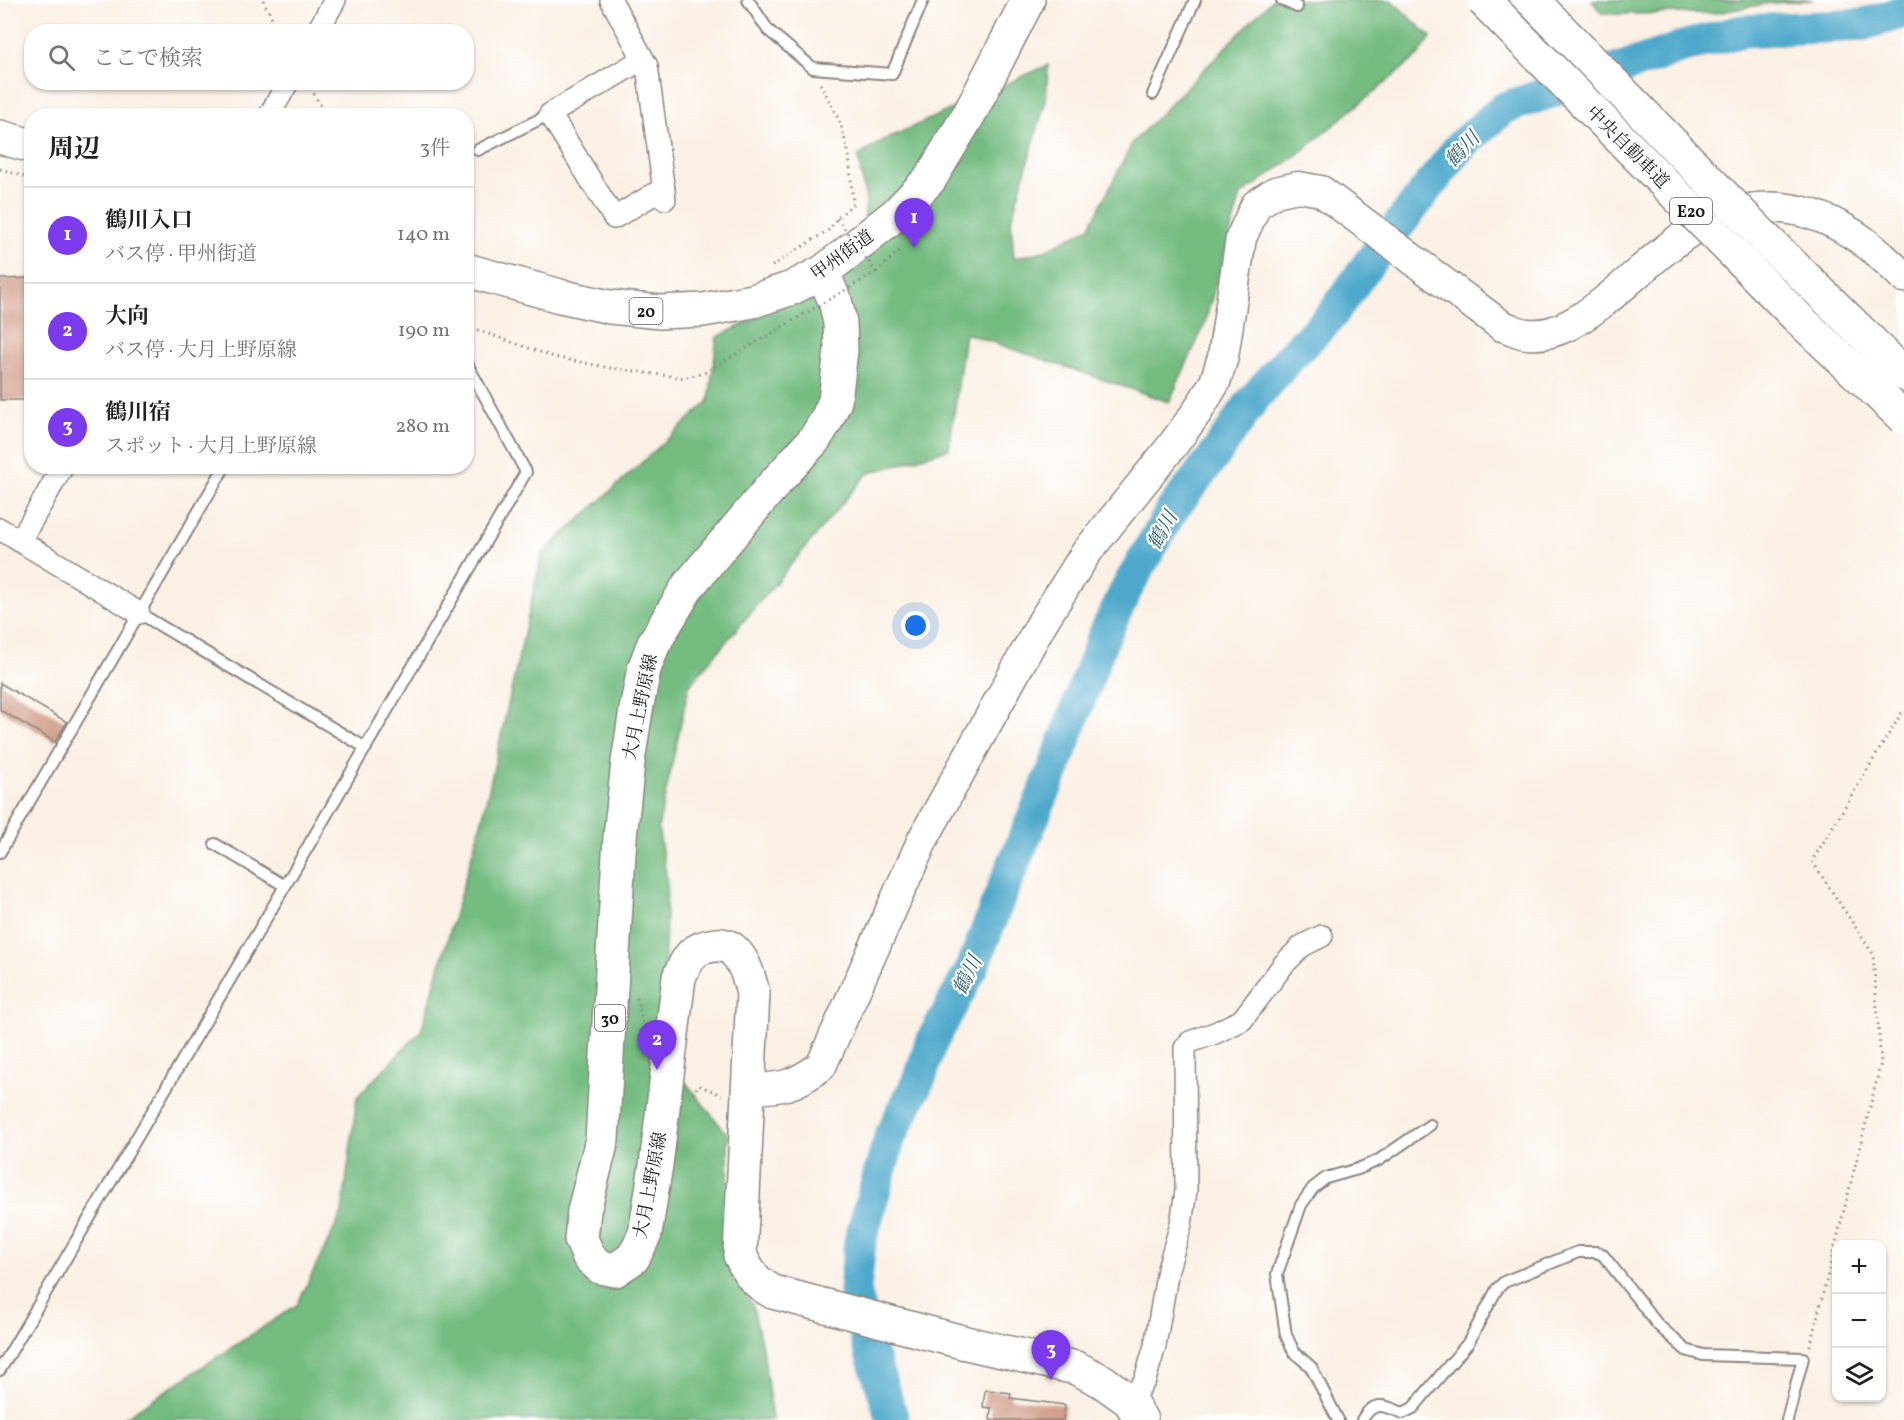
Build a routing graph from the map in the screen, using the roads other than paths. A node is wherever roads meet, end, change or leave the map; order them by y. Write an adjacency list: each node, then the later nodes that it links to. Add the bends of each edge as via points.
1 (335, 0): 11 (street)
2 (611, 0): 12 (street)
3 (748, 0): 4 (lane, via 768,30 813,68 892,75)
4 (923, 0)
5 (1028, 0): 21 (main road, 甲州街道 / 20, via 971,111 930,179 896,214)
6 (1195, 0): 14 (lane)
7 (1282, 0): 10 (lane)
8 (1484, 0): 25 (main road, 中央自動車道 / E20, bridge, via 1796,316)
9 (1532, 0): 23 (main road, 中央自動車道 / E20, bridge)
10 (1297, 7)
11 (322, 24)
12 (643, 59): 16 (street); 16 (street, via 665,193 614,218)
13 (284, 90): 15 (street)
14 (1153, 94)
15 (273, 108)
16 (550, 114): 19 (lane)
17 (0, 137): 18 (main road)
18 (24, 144)
19 (478, 150)
20 (474, 272): 21 (main road, 甲州街道 / 20, via 610,307 662,312 753,301)
21 (823, 272): 36 (main road, 大月上野原線 / 30, via 840,323 835,401 814,440 688,586 654,643 645,669 627,762 620,837 602,1140 581,1239 589,1257 600,1267 615,1270 633,1258 645,1233 679,977 687,959 701,947 720,944 733,950 746,968 753,993)
22 (1904, 277): 36 (street, via 1851,232 1824,219 1798,210 1749,209 1721,215 1686,234 1582,318 1555,332 1528,334 1502,326 1321,191 1298,187 1275,192 1256,205 1241,238 1223,357 1215,382 1172,446 1086,553 1043,621 923,839 821,1066 802,1080)
23 (1904, 374)
24 (474, 377): 31 (lane, via 526,472)
25 (1904, 418)
26 (58, 474): 29 (street)
27 (220, 474): 30 (lane)
28 (0, 528): 29 (street)
29 (20, 541): 30 (street)
30 (139, 614): 31 (lane); 33 (lane)
31 (366, 748): 34 (lane)
32 (215, 843): 34 (lane)
33 (0, 852)
34 (285, 886): 38 (lane)
35 (1322, 936): 39 (street, via 1302,946 1284,964 1242,1020 1185,1048 1186,1191 1155,1346)
36 (748, 1098): 39 (main road, 大月上野原線 / 30, via 740,1255 760,1285 773,1292 966,1343 1076,1368 1102,1381)
37 (1430, 1125): 41 (lane, via 1379,1160 1326,1178 1313,1188 1301,1205 1277,1274 1286,1335 1294,1352 1311,1367)
38 (0, 1370)
39 (1135, 1411)
40 (1405, 1416): 42 (lane, via 1382,1405 1373,1407); 43 (lane, via 1468,1343 1504,1282 1586,1251 1603,1255 1653,1319 1686,1350 1703,1355 1803,1358)
41 (1338, 1420)
42 (1362, 1420)
43 (1787, 1420)

